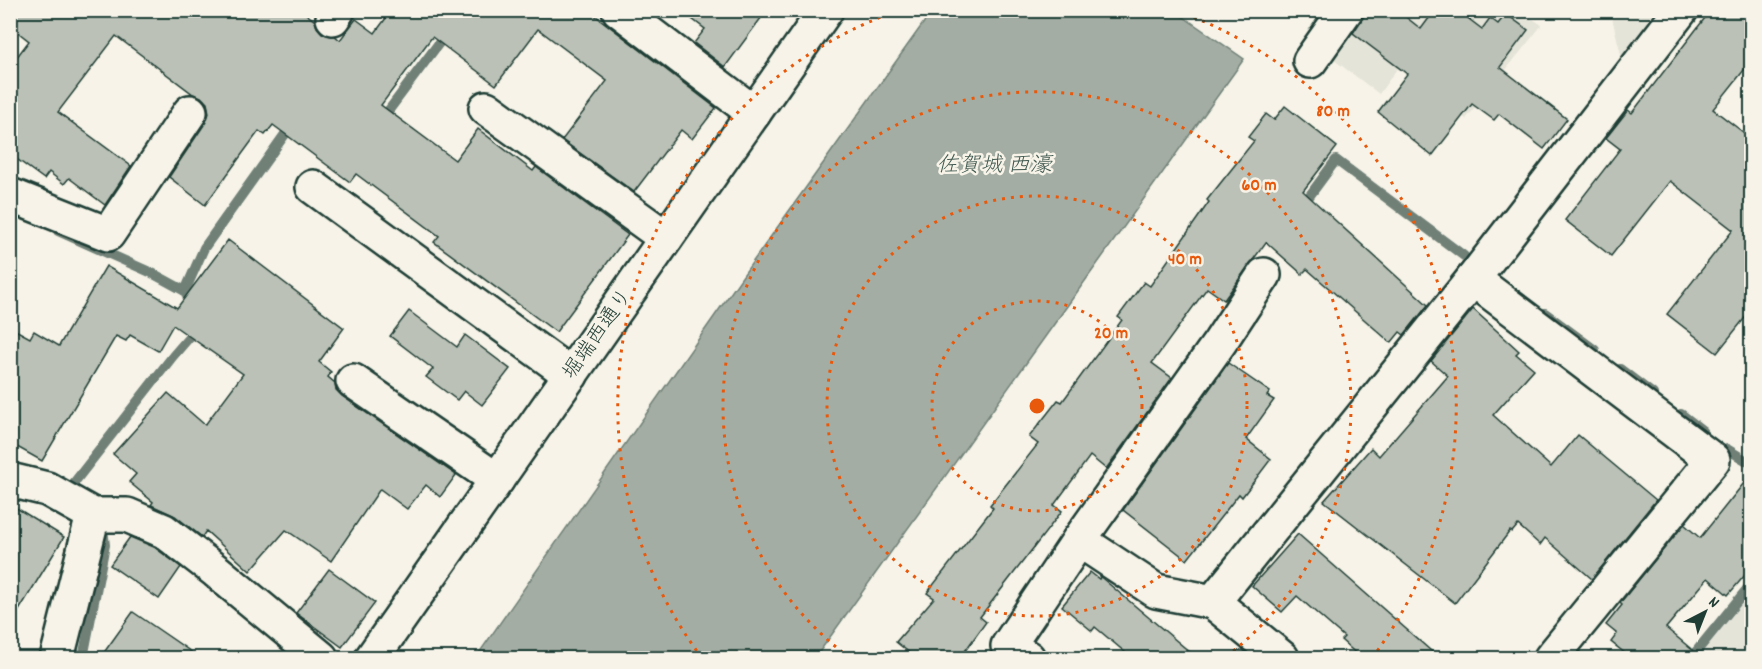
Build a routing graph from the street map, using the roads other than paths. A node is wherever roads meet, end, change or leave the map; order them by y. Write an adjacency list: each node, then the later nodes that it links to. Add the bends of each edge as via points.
1 (619, 10): 8 (street)
2 (826, 10): 8 (street, 堀端西通り)
3 (1346, 10): 5 (street)
4 (1681, 10): 13 (street)
5 (1311, 61)
6 (486, 108): 11 (street)
7 (190, 112): 10 (street, via 108,234)
8 (754, 113): 11 (street, 堀端西通り)
9 (313, 187): 14 (street)
10 (10, 195)
11 (666, 238): 14 (street, 堀端西通り)
12 (1264, 275): 19 (street)
13 (1473, 279): 20 (street); 26 (street, via 1713,460)
14 (570, 375): 17 (street, 堀端西通り)
15 (353, 381): 17 (street)
16 (10, 480): 18 (street, via 47,489)
17 (497, 480): 23 (street, 堀端西通り)
18 (93, 515): 21 (street); 22 (street, via 128,515 164,531)
19 (1079, 540): 20 (street, via 1156,591); 24 (street, via 1008,646)
20 (1213, 603): 25 (street)
21 (57, 658)
22 (321, 658)
23 (372, 658)
24 (1028, 658)
25 (1282, 658)
26 (1551, 658)

